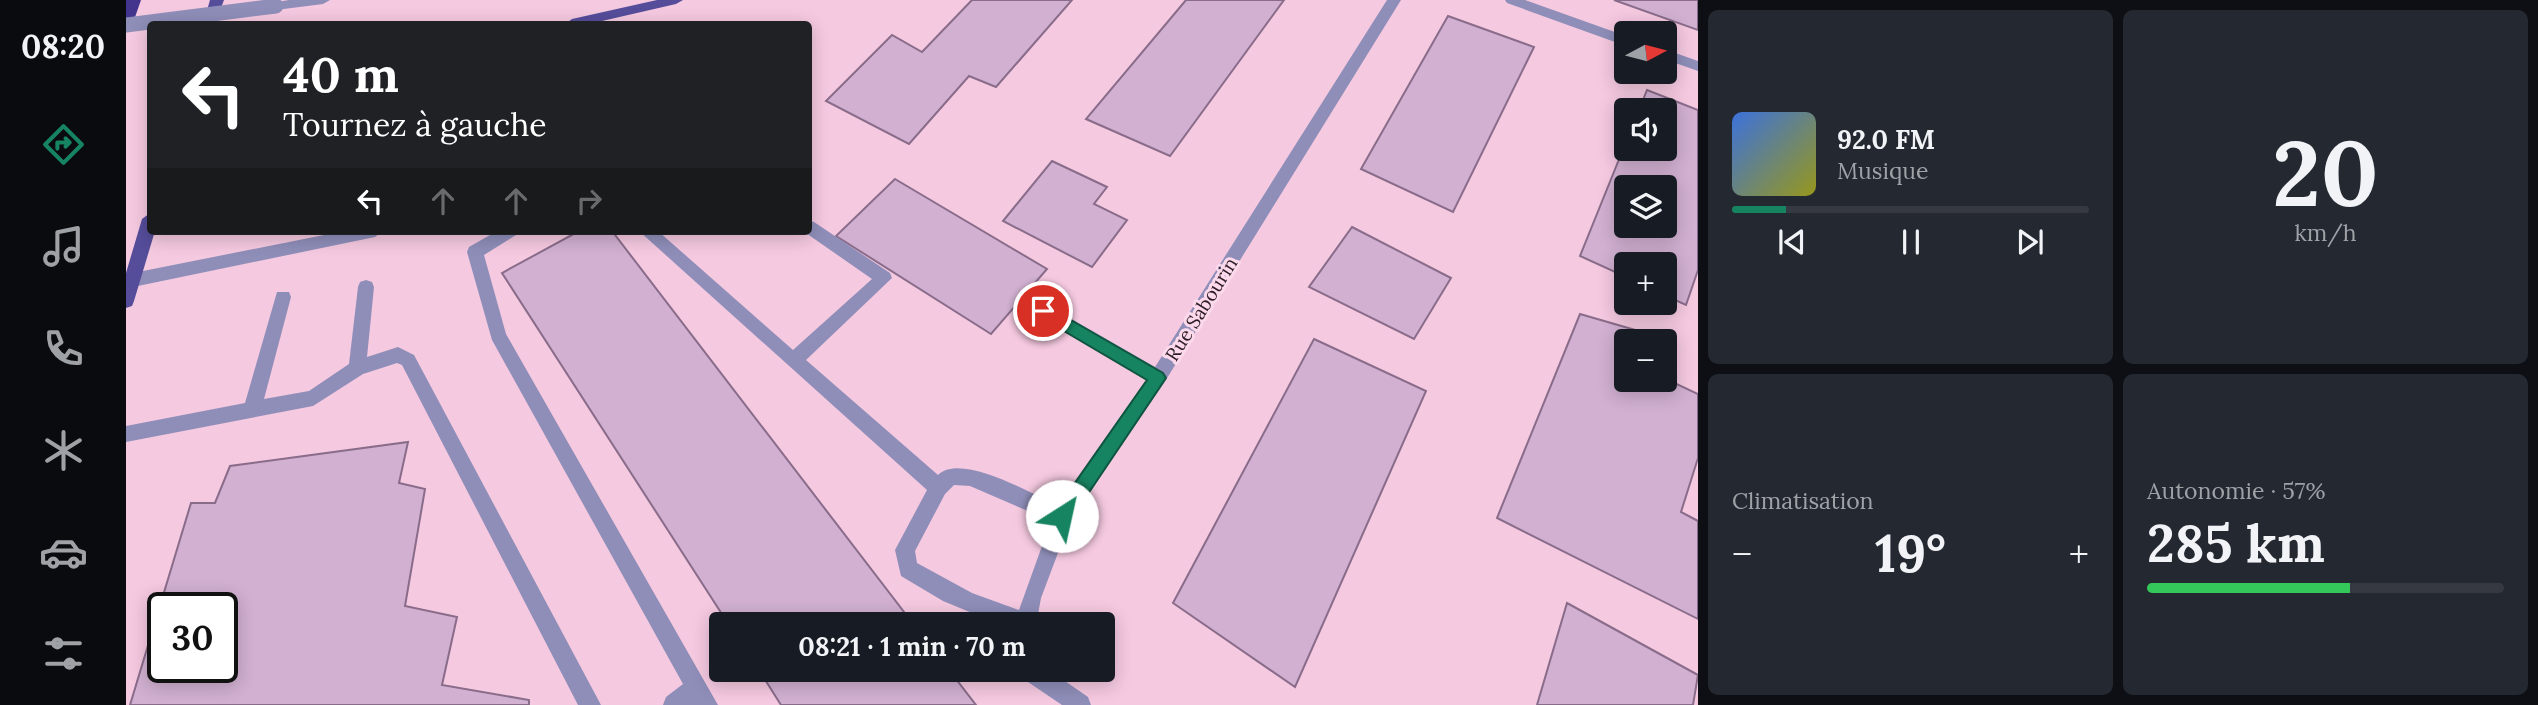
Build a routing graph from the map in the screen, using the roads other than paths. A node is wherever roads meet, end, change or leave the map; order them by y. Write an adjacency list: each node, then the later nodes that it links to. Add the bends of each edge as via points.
1 (133, 0): 9 (highway)
2 (217, 0): 7 (main road)
3 (323, 0): 9 (street, bridge)
4 (676, 0): 8 (main road)
5 (1395, 0): 25 (street, Rue Sabourin)
6 (1512, 0): 10 (street)
7 (210, 21)
8 (601, 21)
9 (126, 23)
10 (1614, 37)
11 (1677, 59): 12 (street)
12 (1698, 66)
13 (147, 229): 18 (main road)
14 (812, 229): 23 (street, via 884,278)
15 (355, 235): 18 (street)
16 (499, 235): 33 (street, via 475,252 498,335)
17 (653, 235): 23 (street)
18 (132, 279): 21 (main road)
19 (366, 288): 24 (street)
20 (283, 296): 26 (street)
21 (126, 301)
22 (1043, 311): 25 (street)
23 (794, 359): 28 (street)
24 (357, 368): 26 (street, via 313,398); 34 (street, via 398,355 408,360)
25 (1157, 378): 29 (street, Rue Sabourin)
26 (252, 409): 27 (street)
27 (126, 434)
28 (939, 488): 29 (street, via 950,476 971,477); 30 (street, via 905,550 908,569 937,588)
29 (1062, 516): 31 (street, Rue Sabourin)
30 (993, 612)
31 (1028, 612)
32 (1047, 682): 36 (street)
33 (702, 696): 35 (street)
34 (590, 705)
35 (674, 705)
36 (1080, 705)

